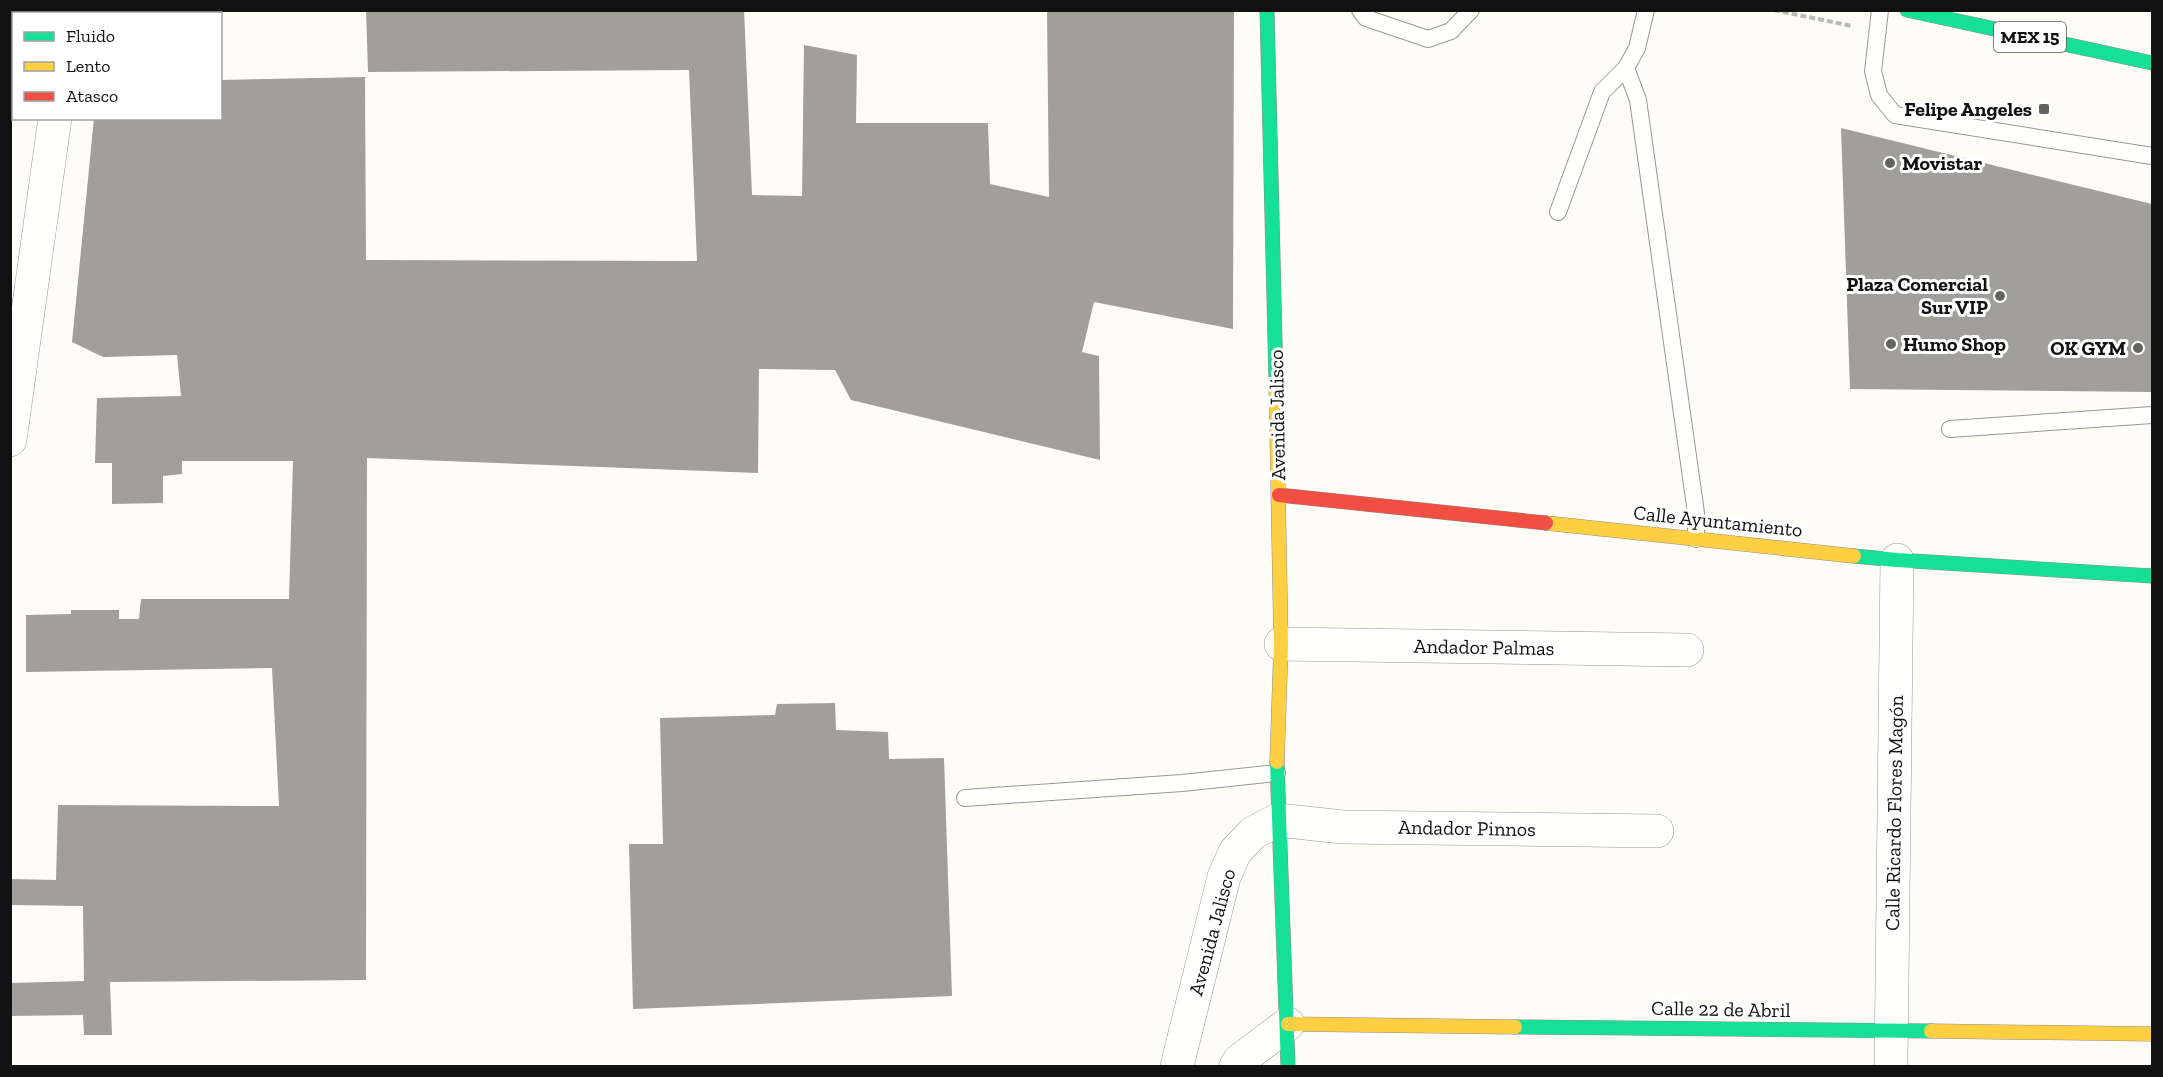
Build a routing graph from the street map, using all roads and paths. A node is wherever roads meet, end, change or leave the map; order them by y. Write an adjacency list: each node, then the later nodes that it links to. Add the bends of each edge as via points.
1 (1267, 10): 15 (main road, Avenida Jalisco)
2 (1360, 10): 3 (lane, via 1366,18 1428,39 1451,31)
3 (1471, 10)
4 (1646, 10): 8 (lane, via 1637,48)
5 (1880, 10): 10 (lane, via 1873,71 1879,95 1895,115)
6 (1907, 10): 7 (main road, MEX 15)
7 (2152, 63)
8 (1626, 68): 11 (lane, via 1602,92); 16 (lane, via 1638,100 1696,513)
9 (55, 120): 14 (street)
10 (2152, 156)
11 (1558, 212)
12 (2152, 414): 13 (lane)
13 (1950, 429)
14 (10, 440)
15 (1280, 495): 16 (main road, Calle Ayuntamiento); 19 (main road, Avenida Jalisco)
16 (1696, 539): 17 (main road, Calle Ayuntamiento)
17 (1897, 560): 18 (main road, Calle Ayuntamiento); 26 (street, Calle Ricardo Flores Magón)
18 (2152, 576)
19 (1281, 644): 20 (street, Andador Palmas); 21 (main road, Avenida Jalisco)
20 (1687, 650)
21 (1276, 773): 22 (lane); 23 (main road, Avenida Jalisco)
22 (965, 798)
23 (1278, 819): 24 (street, Andador Pinnos, via 1342,827); 25 (main road, Avenida Jalisco); 28 (street, Avenida Jalisco, via 1252,833 1235,852 1224,877)
24 (1657, 831)
25 (1288, 1024): 26 (main road, Calle 22 de Abril); 29 (street); 30 (main road, Avenida Jalisco)
26 (1892, 1030): 27 (main road, Calle 22 de Abril); 31 (street, Calle Ricardo Flores Magón)
27 (2152, 1034)
28 (1177, 1066)
29 (1236, 1066)
30 (1288, 1066)
31 (1891, 1066)

